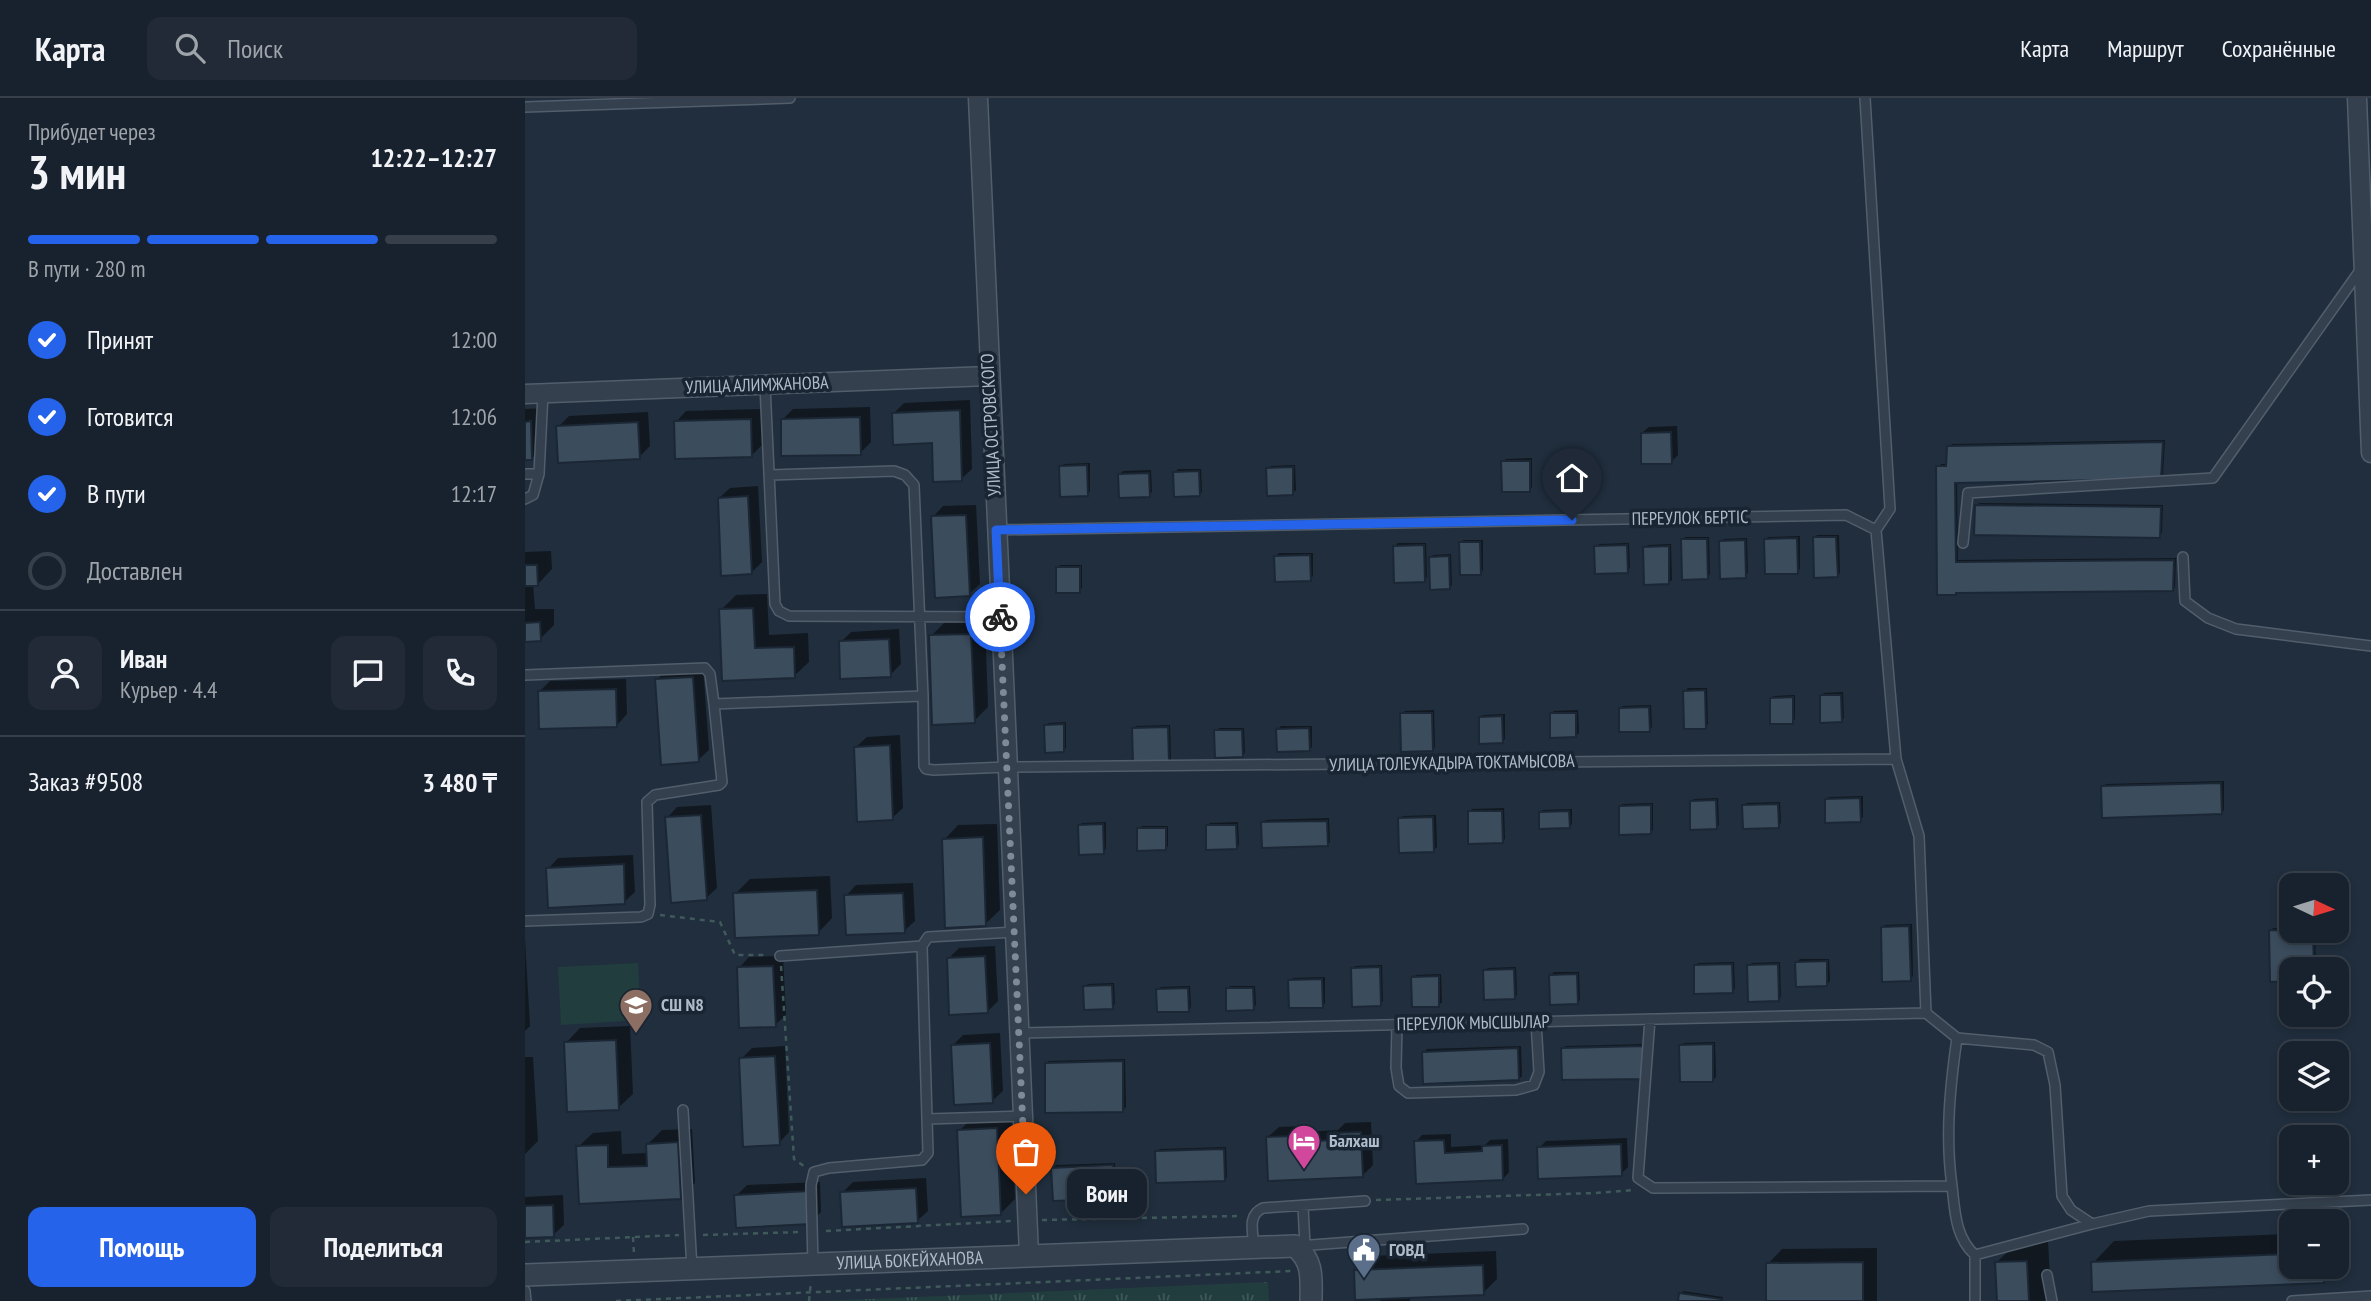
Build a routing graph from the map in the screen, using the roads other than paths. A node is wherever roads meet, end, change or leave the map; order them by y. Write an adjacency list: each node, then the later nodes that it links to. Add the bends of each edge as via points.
1 (790, 98): 5 (lane)
2 (978, 98): 8 (street, УЛИЦА ОСТРОВСКОГО)
3 (1865, 98): 18 (lane, via 1890,509)
4 (2357, 98): 6 (street)
5 (525, 107)
6 (2364, 265): 7 (street); 19 (lane, via 2213,478 1968,493)
7 (2368, 295): 12 (street)
8 (989, 376): 9 (street, УЛИЦА АЛИМЖАНОВА); 17 (street, УЛИЦА ОСТРОВСКОГО)
9 (765, 385): 10 (street, УЛИЦА АЛИМЖАНОВА); 15 (lane)
10 (543, 393): 11 (street, УЛИЦА АЛИМЖАНОВА); 14 (lane)
11 (525, 394)
12 (2371, 453)
13 (525, 474): 14 (lane)
14 (539, 474): 16 (lane, via 533,495)
15 (770, 475): 21 (lane, via 775,604 779,611 789,616); 21 (lane, via 894,471 911,479)
16 (525, 499)
17 (996, 530): 18 (lane, ПЕРЕУЛОК БЕРТІС, via 1846,515); 22 (street, УЛИЦА ОСТРОВСКОГО)
18 (1876, 530): 27 (lane)
19 (1963, 543)
20 (2183, 557): 23 (lane, via 2185,601 2208,618 2236,629)
21 (921, 617): 22 (lane); 25 (lane)
22 (1000, 617): 28 (street, УЛИЦА ОСТРОВСКОГО)
23 (2371, 646)
24 (525, 675): 26 (lane, via 705,668)
25 (923, 696): 26 (lane); 28 (lane, УЛИЦА ТОЛЕУКАДЫРА ТОКТАМЫСОВА, via 926,769)
26 (714, 704): 29 (lane, via 722,782 655,795 647,802 648,914)
27 (1896, 759): 28 (lane, УЛИЦА ТОЛЕУКАДЫРА ТОКТАМЫСОВА); 33 (lane, via 1919,836)
28 (1007, 767): 30 (street, УЛИЦА ОСТРОВСКОГО)
29 (525, 921)
30 (1015, 932): 31 (lane, via 928,937); 37 (street, УЛИЦА ОСТРОВСКОГО)
31 (922, 946): 32 (lane); 41 (lane)
32 (780, 956)
33 (1926, 1013): 34 (lane, ПЕРЕУЛОК МЫСШЫЛАР); 38 (lane)
34 (1650, 1019): 35 (lane, ПЕРЕУЛОК МЫСШЫЛАР); 42 (lane, via 1638,1178 1653,1188)
35 (1537, 1021): 36 (lane, ПЕРЕУЛОК МЫСШЫЛАР); 36 (lane, via 1539,1072 1534,1085 1515,1090 1408,1093 1399,1086 1396,1068)
36 (1397, 1024): 37 (lane, ПЕРЕУЛОК МЫСШЫЛАР)
37 (1021, 1032): 40 (street, УЛИЦА ОСТРОВСКОГО)
38 (1957, 1038): 42 (lane, via 1949,1093); 46 (lane, via 2034,1045 2048,1052 2055,1085 2063,1196 2071,1210)
39 (683, 1110): 53 (lane)
40 (1023, 1116): 41 (lane); 50 (street, УЛИЦА ОСТРОВСКОГО)
41 (927, 1119): 52 (lane, via 928,1153 922,1160 814,1172)
42 (1952, 1186): 51 (lane, via 1958,1230 1965,1247)
43 (2371, 1200): 46 (lane, via 2149,1211)
44 (1365, 1201): 45 (lane)
45 (1303, 1206): 48 (lane); 49 (lane, via 1256,1211)
46 (2092, 1224): 51 (lane)
47 (1523, 1229): 48 (lane)
48 (1300, 1246): 49 (street, УЛИЦА БОКЕЙХАНОВА); 59 (street, via 1311,1270)
49 (1247, 1247): 50 (street, УЛИЦА БОКЕЙХАНОВА)
50 (1028, 1255): 52 (street, УЛИЦА БОКЕЙХАНОВА)
51 (1975, 1255): 60 (lane)
52 (813, 1264): 53 (street, УЛИЦА БОКЕЙХАНОВА)
53 (692, 1269): 54 (street, УЛИЦА БОКЕЙХАНОВА)
54 (525, 1275)
55 (2047, 1275): 61 (lane)
56 (525, 1291): 58 (lane)
57 (2371, 1296): 62 (lane)
58 (526, 1301)
59 (1311, 1301)
60 (1975, 1301)
61 (2052, 1301)
62 (2292, 1301)

